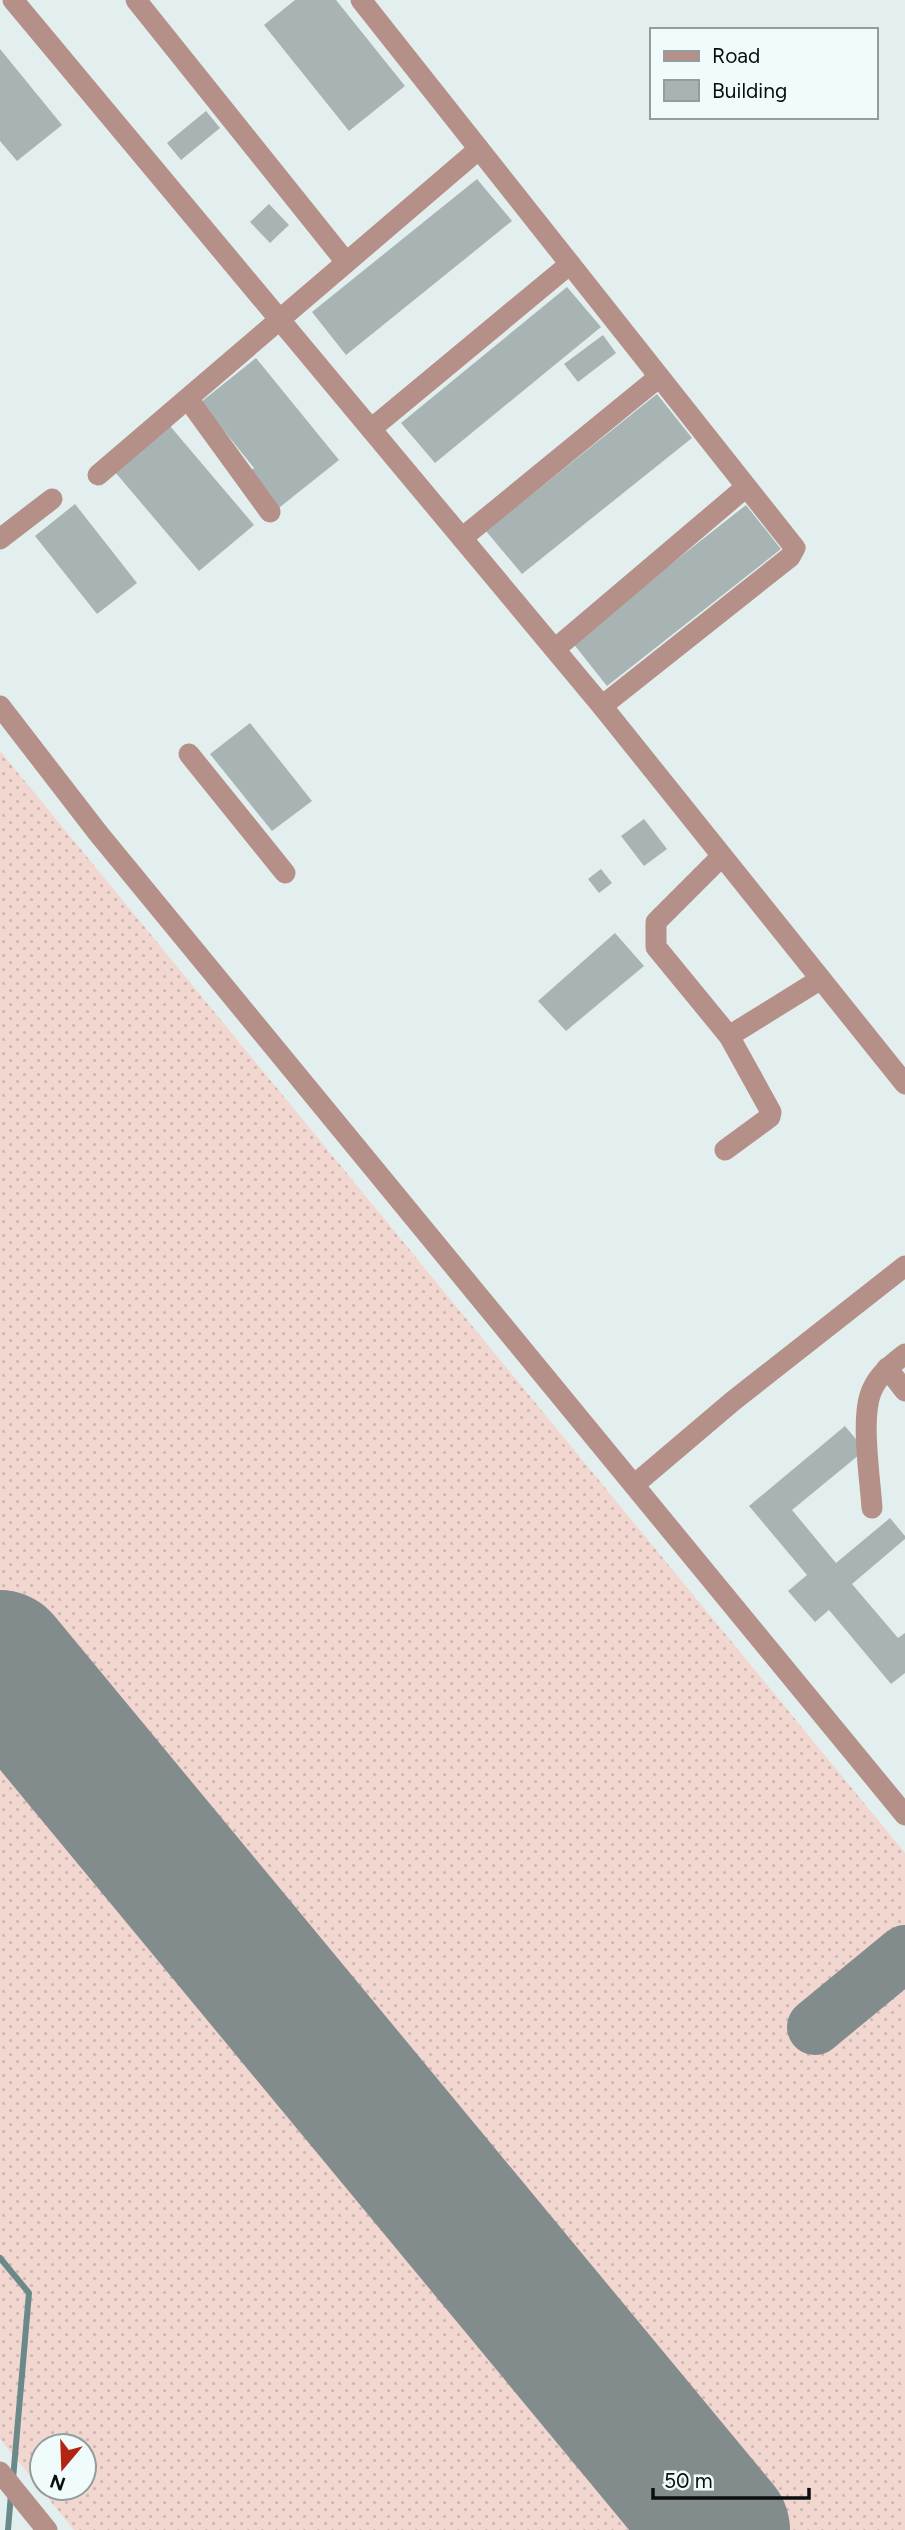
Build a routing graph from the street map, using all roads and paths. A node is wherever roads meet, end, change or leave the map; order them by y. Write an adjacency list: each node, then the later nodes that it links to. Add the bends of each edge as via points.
1 (13, 0): 7 (street)
2 (136, 0): 5 (street)
3 (361, 0): 4 (street)
4 (479, 149): 5 (street); 6 (street)
5 (345, 262): 7 (street)
6 (570, 264): 8 (street); 10 (street)
7 (281, 321): 9 (street); 10 (street)
8 (659, 376): 12 (street); 15 (street)
9 (188, 399): 11 (street); 14 (street)
10 (372, 429): 15 (street)
11 (97, 475)
12 (746, 487): 17 (street); 19 (street, via 795,548 794,553)
13 (51, 499): 16 (street)
14 (270, 512)
15 (462, 538): 17 (street)
16 (0, 539)
17 (555, 649): 19 (street)
18 (0, 706): 31 (street, via 98,833)
19 (602, 706): 21 (street)
20 (189, 754): 22 (street)
21 (722, 856): 23 (street); 24 (street, via 656,922 656,947)
22 (285, 873)
23 (821, 979): 24 (street); 25 (street)
24 (729, 1036): 26 (street, via 771,1112)
25 (905, 1084)
26 (725, 1150)
27 (905, 1266): 31 (street)
28 (905, 1354): 29 (street)
29 (887, 1368): 30 (street); 32 (street, via 866,1407)
30 (905, 1391)
31 (634, 1485): 33 (street)
32 (872, 1508)
33 (905, 1815)
34 (0, 2472): 35 (street)
35 (43, 2525)

